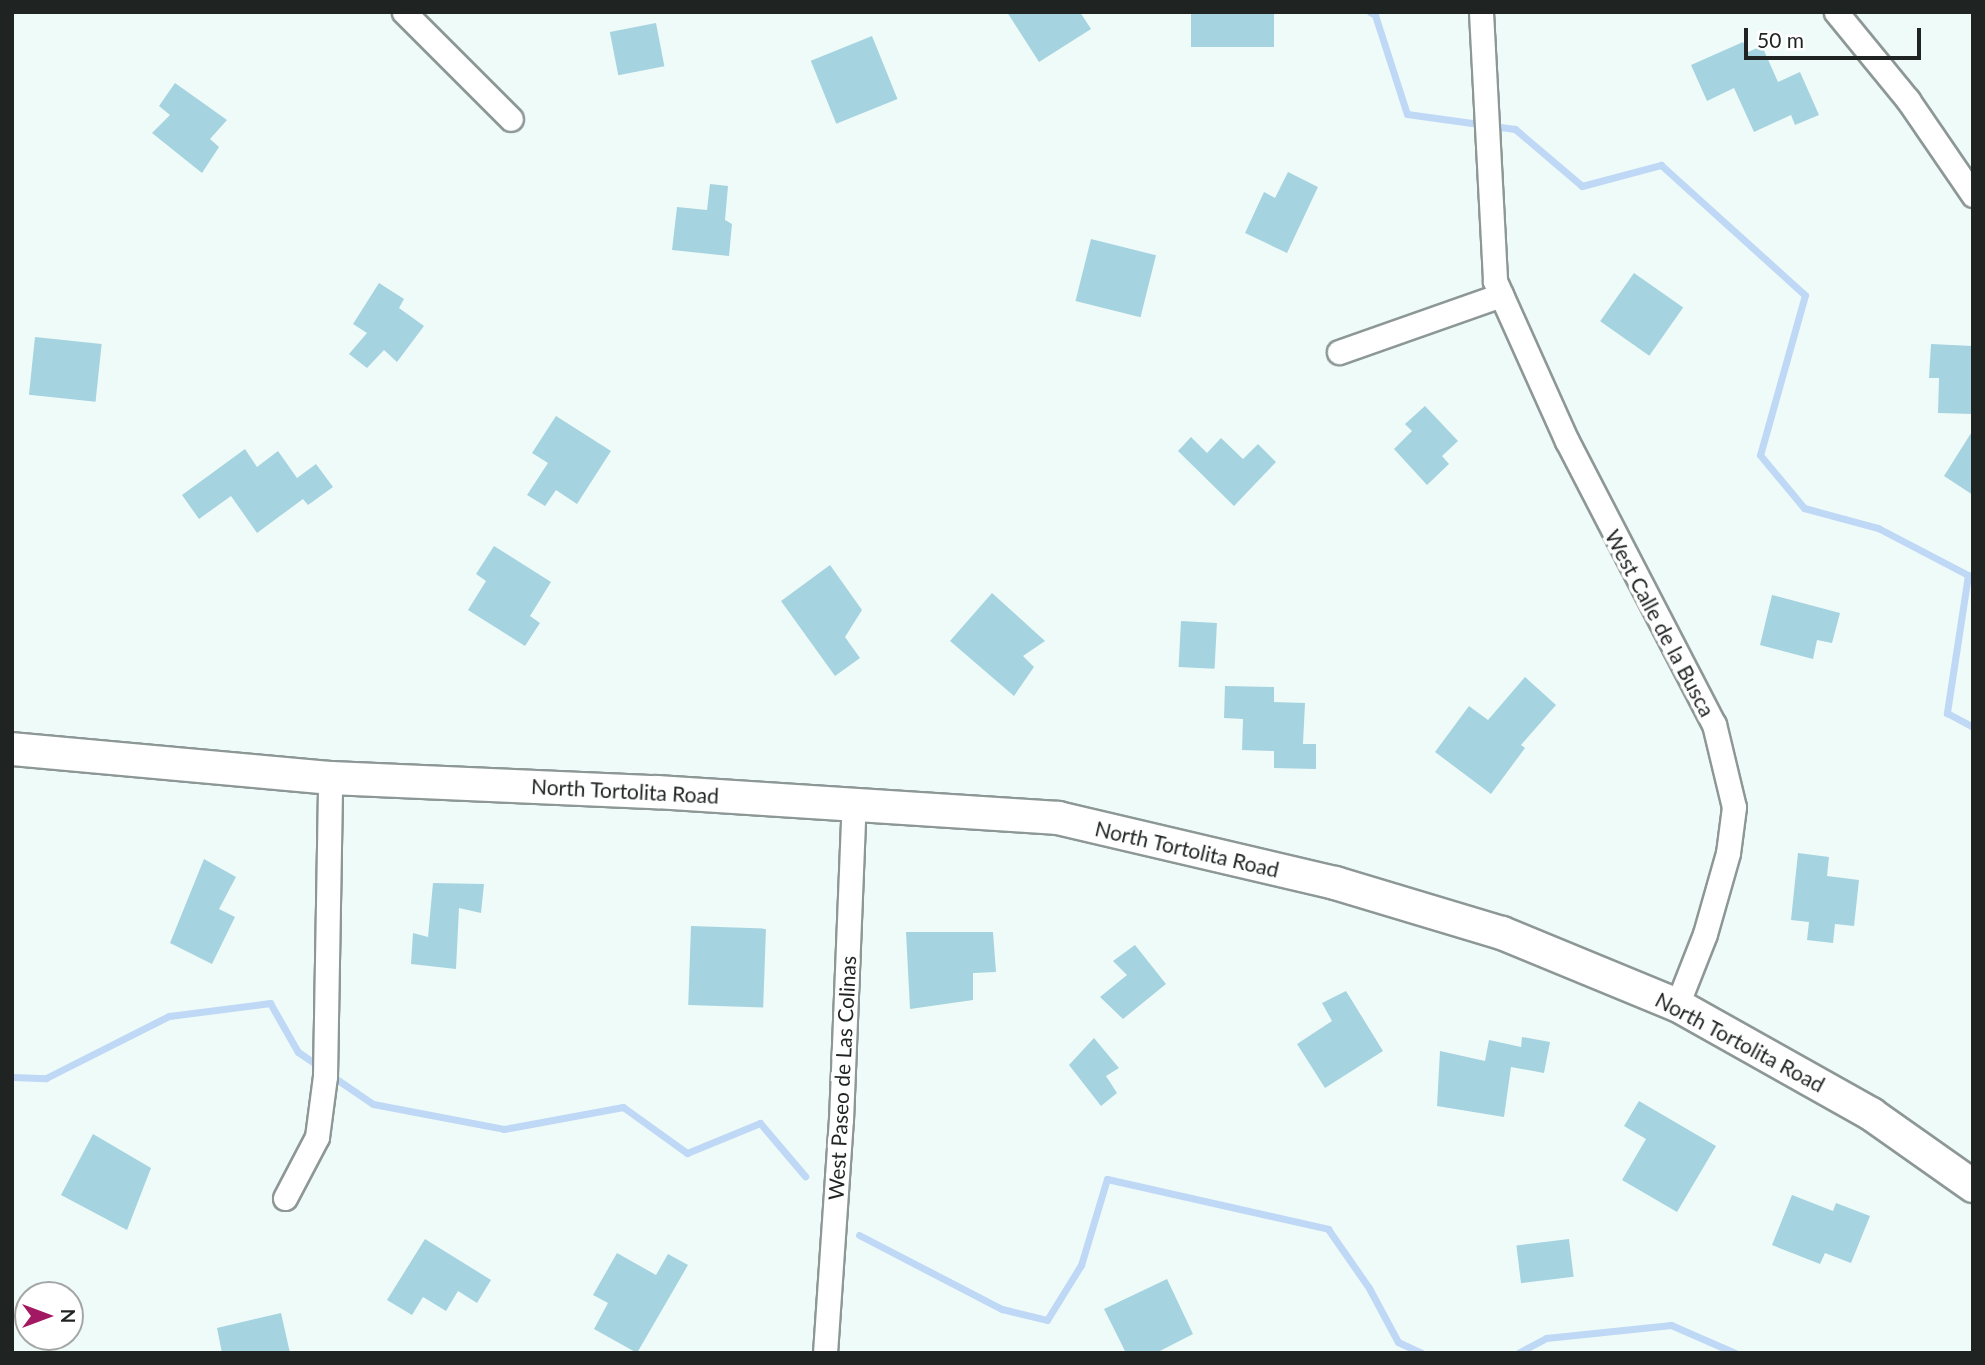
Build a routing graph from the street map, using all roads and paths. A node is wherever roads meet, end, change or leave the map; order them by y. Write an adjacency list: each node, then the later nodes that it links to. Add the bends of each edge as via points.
1 (404, 12): 4 (street)
2 (1481, 12): 6 (street, West Calle de la Busca, via 1494,281)
3 (1836, 12): 5 (street, via 1908,100)
4 (511, 120)
5 (1973, 195)
6 (1501, 295): 7 (street); 11 (street, West Calle de la Busca, via 1579,466 1695,684 1720,746 1734,807 1728,853)
7 (1339, 352)
8 (12, 749): 9 (street, North Tortolita Road)
9 (330, 778): 10 (street, North Tortolita Road); 13 (street, via 325,1076 317,1137)
10 (854, 803): 11 (street, North Tortolita Road, via 1058,818 1335,883 1502,933); 14 (street, West Paseo de Las Colinas, via 841,1120)
11 (1678, 1005): 12 (street, North Tortolita Road, via 1871,1114)
12 (1973, 1186)
13 (285, 1198)
14 (825, 1353)

